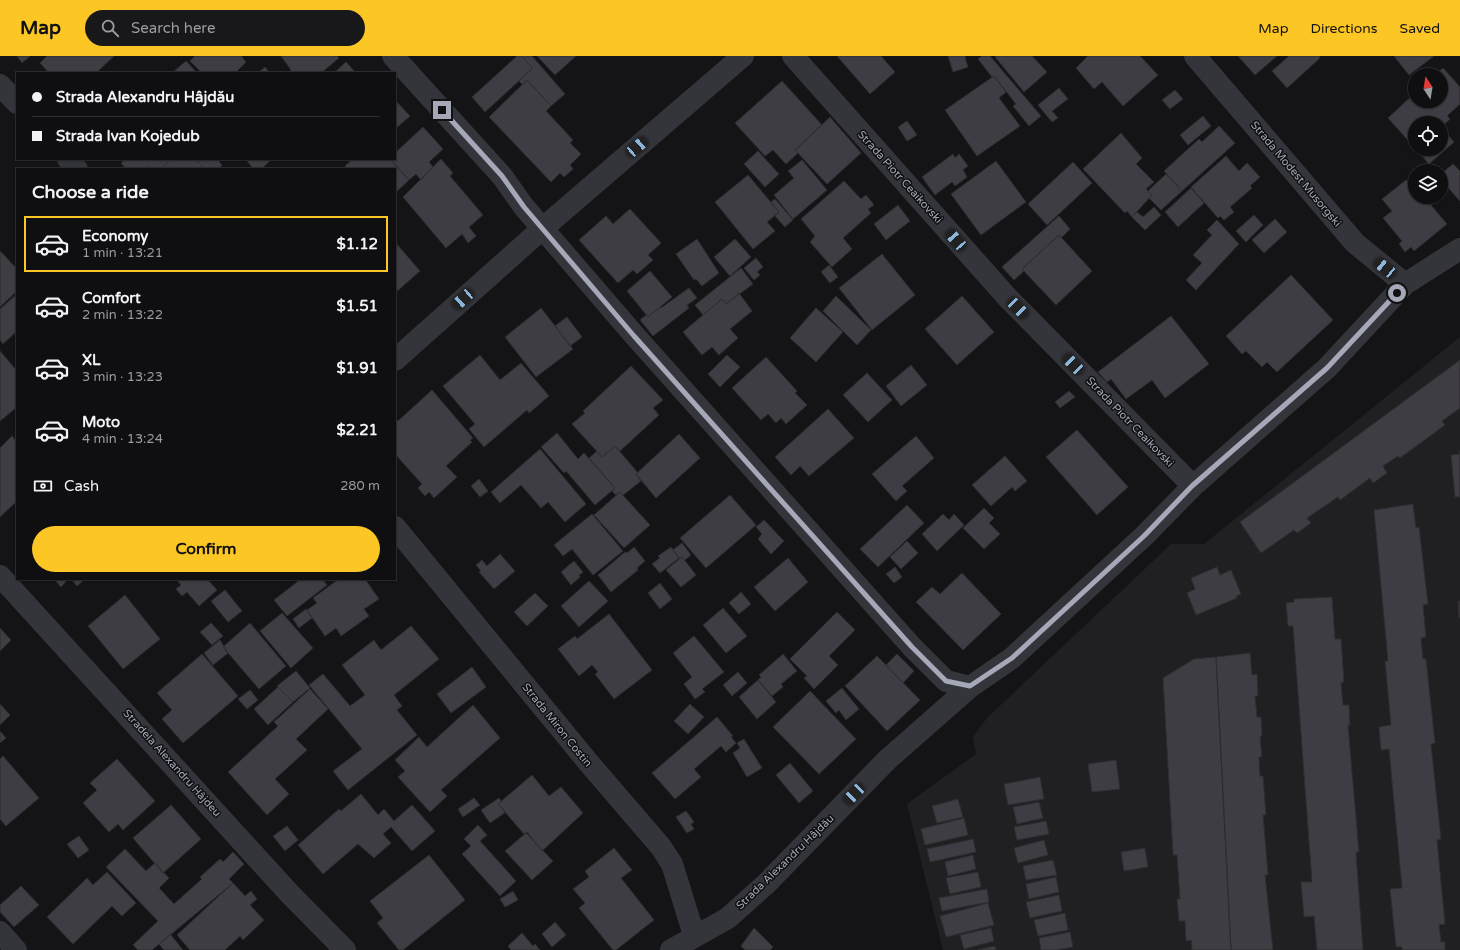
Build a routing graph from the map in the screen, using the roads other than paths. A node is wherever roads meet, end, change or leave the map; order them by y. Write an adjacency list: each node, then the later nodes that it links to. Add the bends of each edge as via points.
1 (393, 56): 9 (street, via 502,176)
2 (742, 56): 9 (street)
3 (793, 56): 13 (street, Strada Piotr Ceaikovski, via 1007,297)
4 (1195, 56): 11 (street, Strada Modest Musorgski, via 1355,243)
5 (0, 85): 6 (street)
6 (16, 102)
7 (69, 160): 8 (street)
8 (76, 168)
9 (542, 228): 12 (street); 16 (street, via 634,336 912,647 946,681)
10 (1460, 249): 11 (street, Strada Alexandru Hâjdău)
11 (1405, 284): 13 (street, Strada Alexandru Hâjdău, via 1327,368)
12 (396, 359)
13 (1192, 486): 16 (street, Strada Alexandru Hâjdău, via 1144,536 1012,658)
14 (396, 528): 18 (street, Strada Miron Costin, via 661,847 672,864)
15 (0, 576): 20 (street, Stradela Alexandru Hâjdeu, via 289,893)
16 (970, 686): 18 (street, Strada Alexandru Hâjdău, via 887,760 766,884 728,918)
17 (0, 932): 19 (street)
18 (694, 936): 21 (street, Strada Alexandru Hâjdău)
19 (16, 950)
20 (345, 950)
21 (671, 950)

